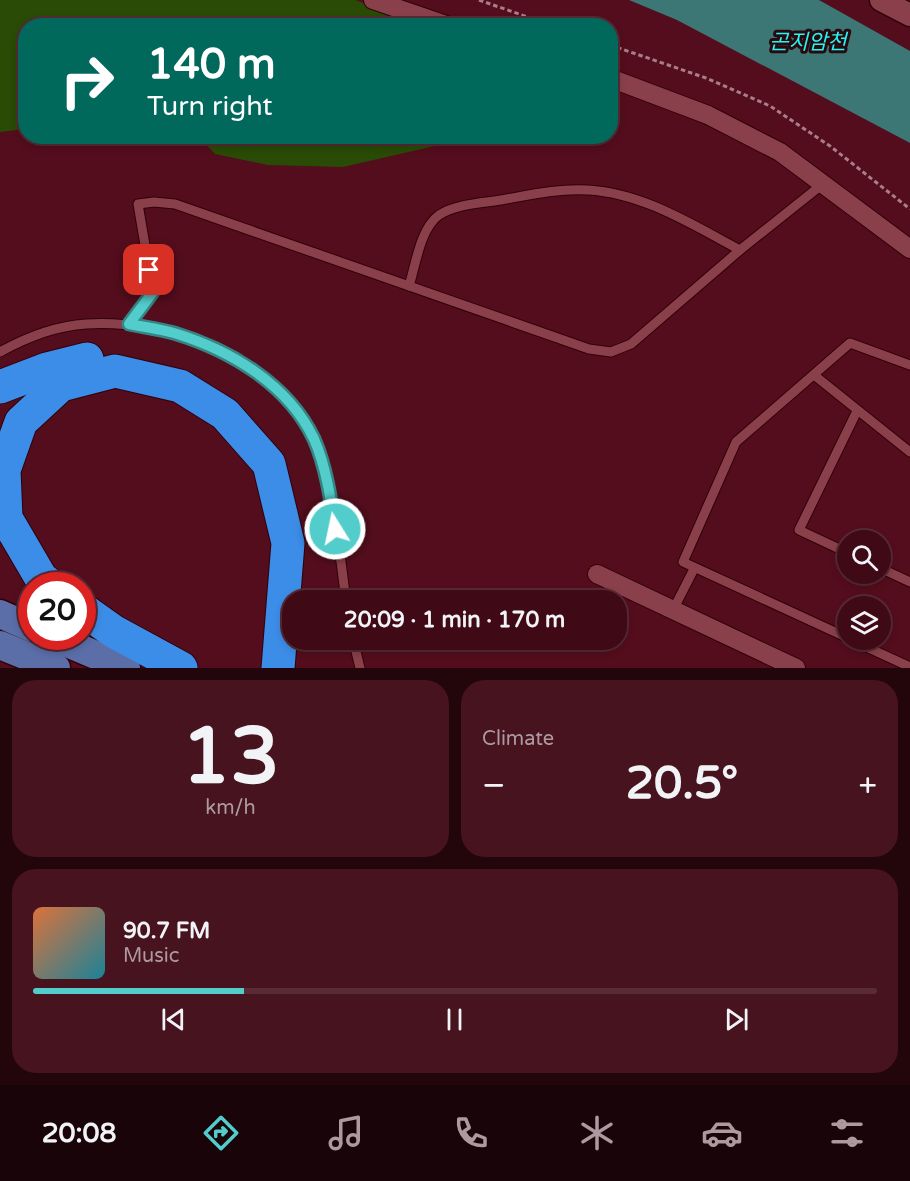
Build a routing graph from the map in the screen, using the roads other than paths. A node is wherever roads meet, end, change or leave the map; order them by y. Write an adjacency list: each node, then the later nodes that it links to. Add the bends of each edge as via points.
1 (373, 0): 4 (street)
2 (881, 0): 3 (street)
3 (910, 15)
4 (426, 18)
5 (618, 81): 6 (street, via 745,132)
6 (824, 183): 7 (street); 8 (lane)
7 (910, 249)
8 (740, 250): 9 (lane, via 631,344 611,352 589,350); 9 (lane, via 667,212 627,197 588,190 544,192 462,206 439,215 427,229)
9 (409, 286): 10 (lane, via 175,204 138,204 153,292)
10 (129, 324): 11 (lane, via 85,324 46,331); 24 (lane, via 174,333 233,357 268,381 291,404 314,439 324,473)
11 (0, 352)
12 (910, 365): 13 (lane, via 850,343)
13 (814, 375): 15 (lane); 18 (lane, via 736,442 683,562)
14 (0, 387): 23 (highway, via 47,369 116,352 186,368 238,399 285,458 307,542)
15 (857, 411): 16 (lane); 17 (lane, via 799,530)
16 (910, 452)
17 (837, 548)
18 (694, 569): 25 (lane); 29 (lane)
19 (38, 572): 34 (highway, via 6,518 4,470 21,422 62,385 115,371 180,386 225,414 269,464 288,543)
20 (597, 573): 25 (street)
21 (891, 573): 22 (lane)
22 (910, 582)
23 (304, 590)
24 (344, 590)
25 (673, 610): 35 (street)
26 (0, 614): 28 (main road)
27 (96, 619): 39 (highway)
28 (18, 622)
29 (837, 634)
30 (0, 645): 37 (main road)
31 (84, 650): 38 (main road)
32 (356, 650): 40 (lane)
33 (872, 650): 36 (lane)
34 (291, 656)
35 (785, 666)
36 (910, 667)
37 (56, 668)
38 (126, 668)
39 (181, 668)
40 (360, 668)

